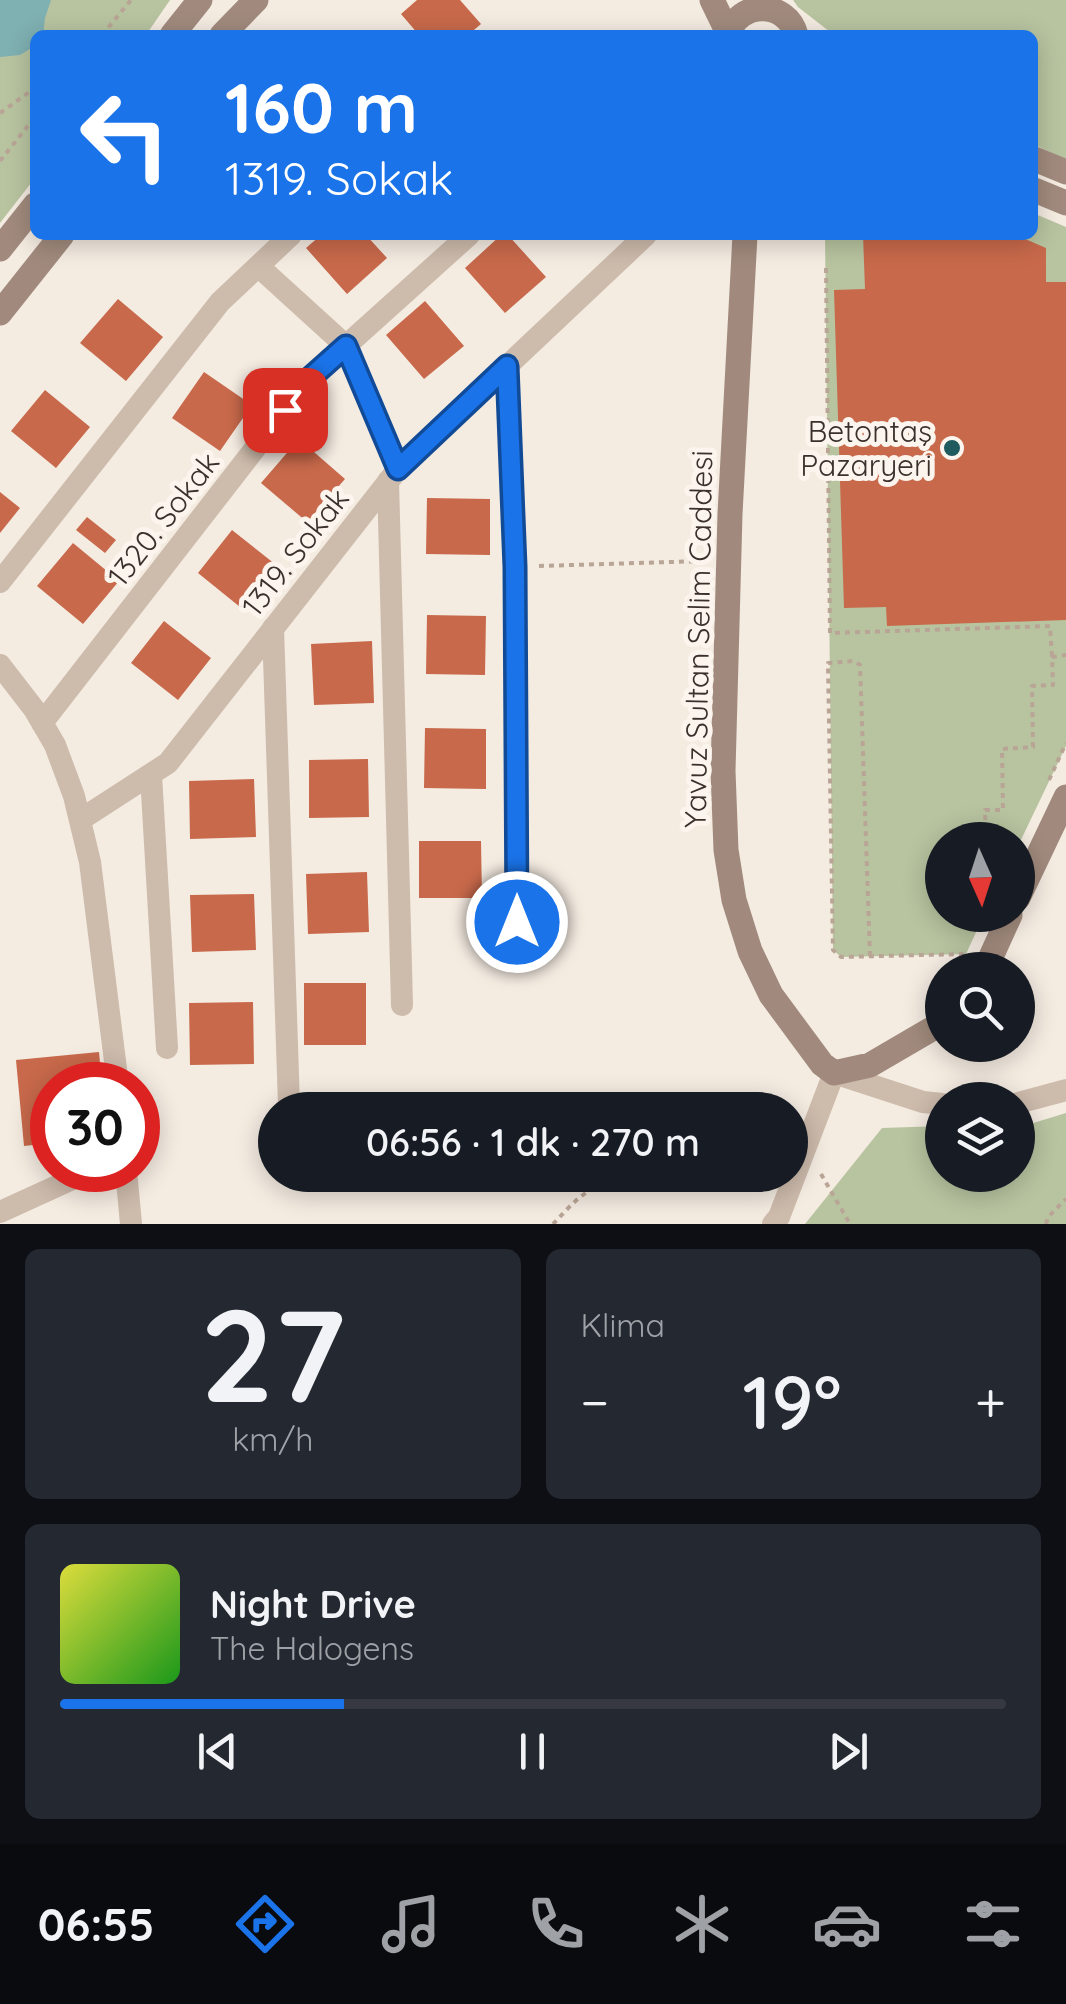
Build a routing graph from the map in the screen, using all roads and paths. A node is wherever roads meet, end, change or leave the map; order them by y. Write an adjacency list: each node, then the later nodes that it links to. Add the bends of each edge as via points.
1 (131, 0): 6 (path)
2 (200, 0): 7 (street)
3 (256, 0): 8 (street)
4 (712, 0): 9 (street)
5 (768, 2): 10 (street, via 738,13); 11 (street)
6 (106, 30)
7 (176, 30)
8 (227, 30)
9 (726, 30)
10 (729, 30)
11 (797, 30)
12 (30, 91): 13 (path)
13 (0, 112)
14 (30, 123): 16 (path)
15 (1038, 160): 17 (street)
16 (0, 161)
17 (1066, 172)
18 (1038, 191): 19 (street)
19 (1066, 203)
20 (30, 211): 26 (street)
21 (58, 240): 29 (street)
22 (286, 240): 27 (street)
23 (463, 240): 30 (street, 1320. Sokak)
24 (641, 240): 31 (street, 1319. Sokak)
25 (745, 240): 33 (street, Yavuz Sultan Selim Caddesi)
26 (0, 249)
27 (258, 266): 30 (street); 35 (street, via 220,302)
28 (826, 268): 38 (path, via 830,633 1050,626)
29 (0, 313)
30 (346, 346): 32 (street); 40 (street, 1320. Sokak, via 309,379)
31 (507, 366): 32 (street, 1319. Sokak); 34 (street)
32 (393, 475): 36 (street, 1319. Sokak); 49 (street)
33 (729, 560): 34 (path); 53 (street, Yavuz Sultan Selim Caddesi, via 723,771 734,900 771,995)
34 (515, 567): 46 (street)
35 (0, 582)
36 (273, 628): 41 (street, 1319. Sokak, via 168,763); 55 (street)
37 (1066, 655): 38 (path)
38 (1052, 657): 44 (path, via 1053,685 1032,686 1033,747 1002,749 1003,810 985,810)
39 (0, 665): 40 (street)
40 (42, 723): 43 (street, via 56,745)
41 (150, 775): 43 (street, 1319. Sokak); 51 (street)
42 (1066, 797): 45 (street)
43 (80, 820): 52 (street)
44 (985, 822)
45 (1035, 862)
46 (517, 922)
47 (972, 941): 48 (path, via 966,954)
48 (870, 956): 48 (path, via 841,957 833,950 828,663 854,660 860,665)
49 (402, 1005)
50 (925, 1033): 53 (street, via 870,1065)
51 (167, 1048)
52 (115, 1062)
53 (834, 1073): 57 (street); 58 (street)
54 (1066, 1090): 56 (street)
55 (289, 1092)
56 (1035, 1100)
57 (925, 1102)
58 (808, 1141)
59 (808, 1154): 69 (path)
60 (44, 1192): 65 (street)
61 (128, 1192): 66 (street)
62 (588, 1192): 67 (path)
63 (788, 1192): 68 (street)
64 (1066, 1200): 70 (path)
65 (0, 1212)
66 (131, 1224)
67 (553, 1224)
68 (773, 1224)
69 (850, 1224)
70 (1046, 1224)

